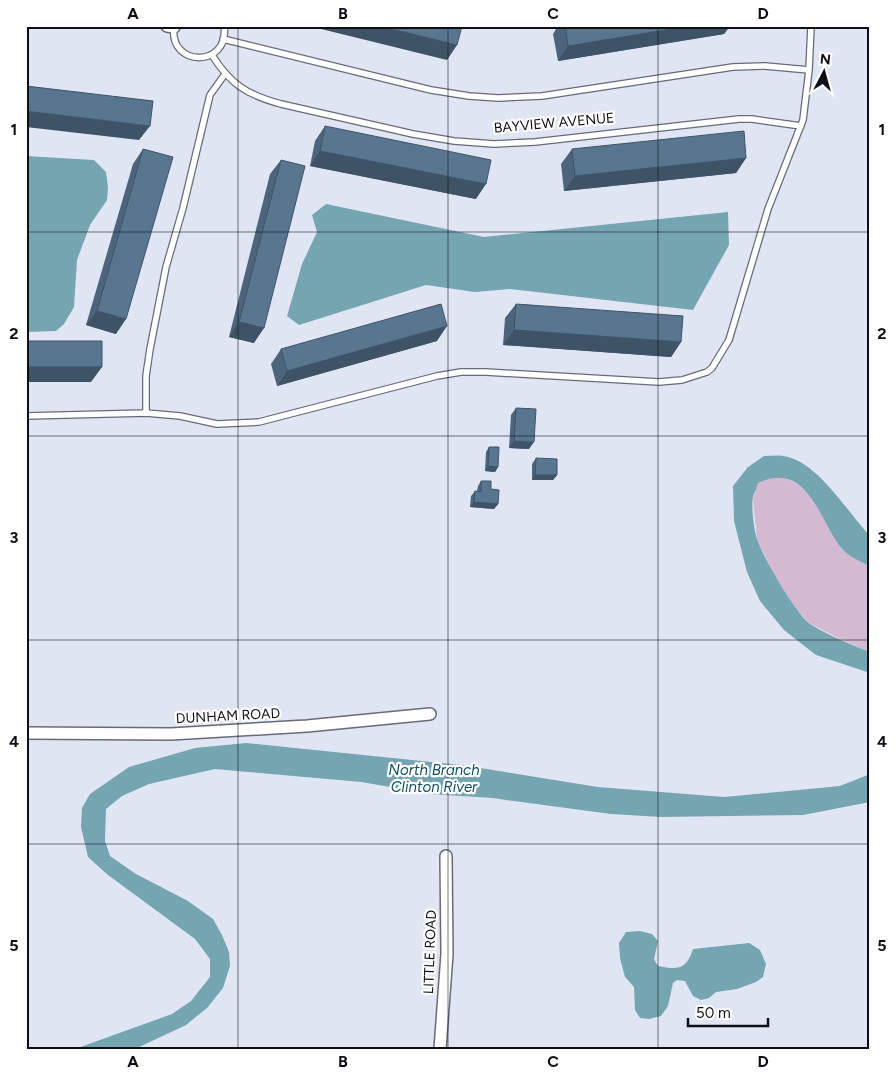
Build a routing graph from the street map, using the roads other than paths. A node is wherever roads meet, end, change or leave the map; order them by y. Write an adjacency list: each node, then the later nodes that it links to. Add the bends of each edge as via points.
1 (224, 26): 4 (lane)
2 (811, 26): 6 (lane)
3 (172, 27): 5 (lane, via 174,40 181,51 199,58)
4 (224, 39): 5 (lane); 6 (lane, BAYVIEW AVENUE, via 431,90 498,98 550,95 733,67)
5 (212, 55): 7 (lane, BAYVIEW AVENUE)
6 (809, 70): 8 (lane)
7 (225, 74): 8 (lane, BAYVIEW AVENUE, via 254,96 280,104 413,134 474,143 535,142 739,119); 9 (lane, via 208,100 166,267 150,349)
8 (801, 126): 9 (lane, via 768,209 729,340 712,368 700,375 673,382 654,382 461,372 259,422 217,424)
9 (146, 413): 10 (lane)
10 (26, 416)
11 (430, 714): 12 (street, DUNHAM ROAD, via 171,734)
12 (26, 734)
13 (446, 856): 14 (street, LITTLE ROAD, via 447,954)
14 (440, 1049)

